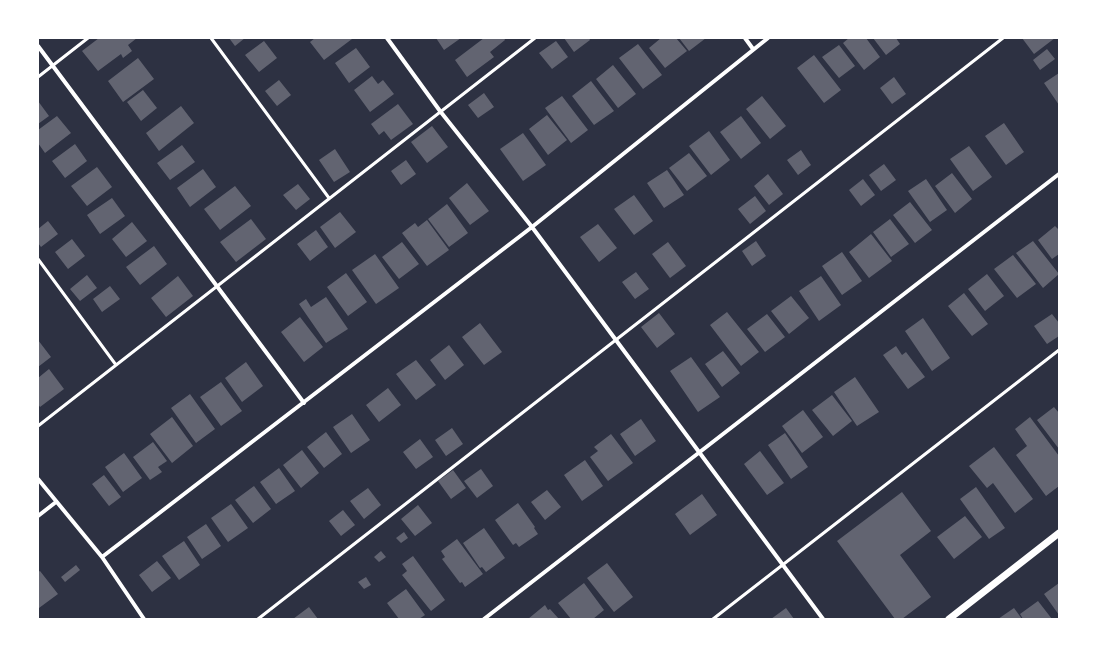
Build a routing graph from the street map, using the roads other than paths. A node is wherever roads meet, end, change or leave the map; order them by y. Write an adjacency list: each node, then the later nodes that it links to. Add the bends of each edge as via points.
1 (88, 38): 10 (lane)
2 (211, 38): 14 (lane)
3 (387, 38): 12 (street)
4 (535, 38): 12 (lane)
5 (745, 38): 9 (street)
6 (768, 38): 9 (street)
7 (1003, 38): 18 (lane)
8 (38, 46): 10 (street)
9 (753, 49): 15 (street)
10 (53, 65): 11 (lane); 17 (street)
11 (38, 77)
12 (440, 111): 14 (lane); 15 (street)
13 (1059, 174): 23 (street)
14 (329, 198): 17 (lane)
15 (532, 227): 18 (street); 21 (street)
16 (38, 259): 20 (lane)
17 (217, 286): 20 (lane); 21 (street)
18 (615, 341): 23 (street); 31 (lane)
19 (1059, 350): 29 (lane)
20 (116, 365): 22 (lane)
21 (304, 403): 28 (street)
22 (38, 426)
23 (699, 453): 29 (street); 32 (street)
24 (38, 479): 25 (street)
25 (56, 502): 26 (street); 28 (street)
26 (38, 516)
27 (1059, 534): 35 (street)
28 (102, 557): 30 (street)
29 (783, 565): 33 (lane); 34 (street)
30 (144, 619)
31 (258, 619)
32 (484, 619)
33 (713, 619)
34 (823, 619)
35 (949, 619)

